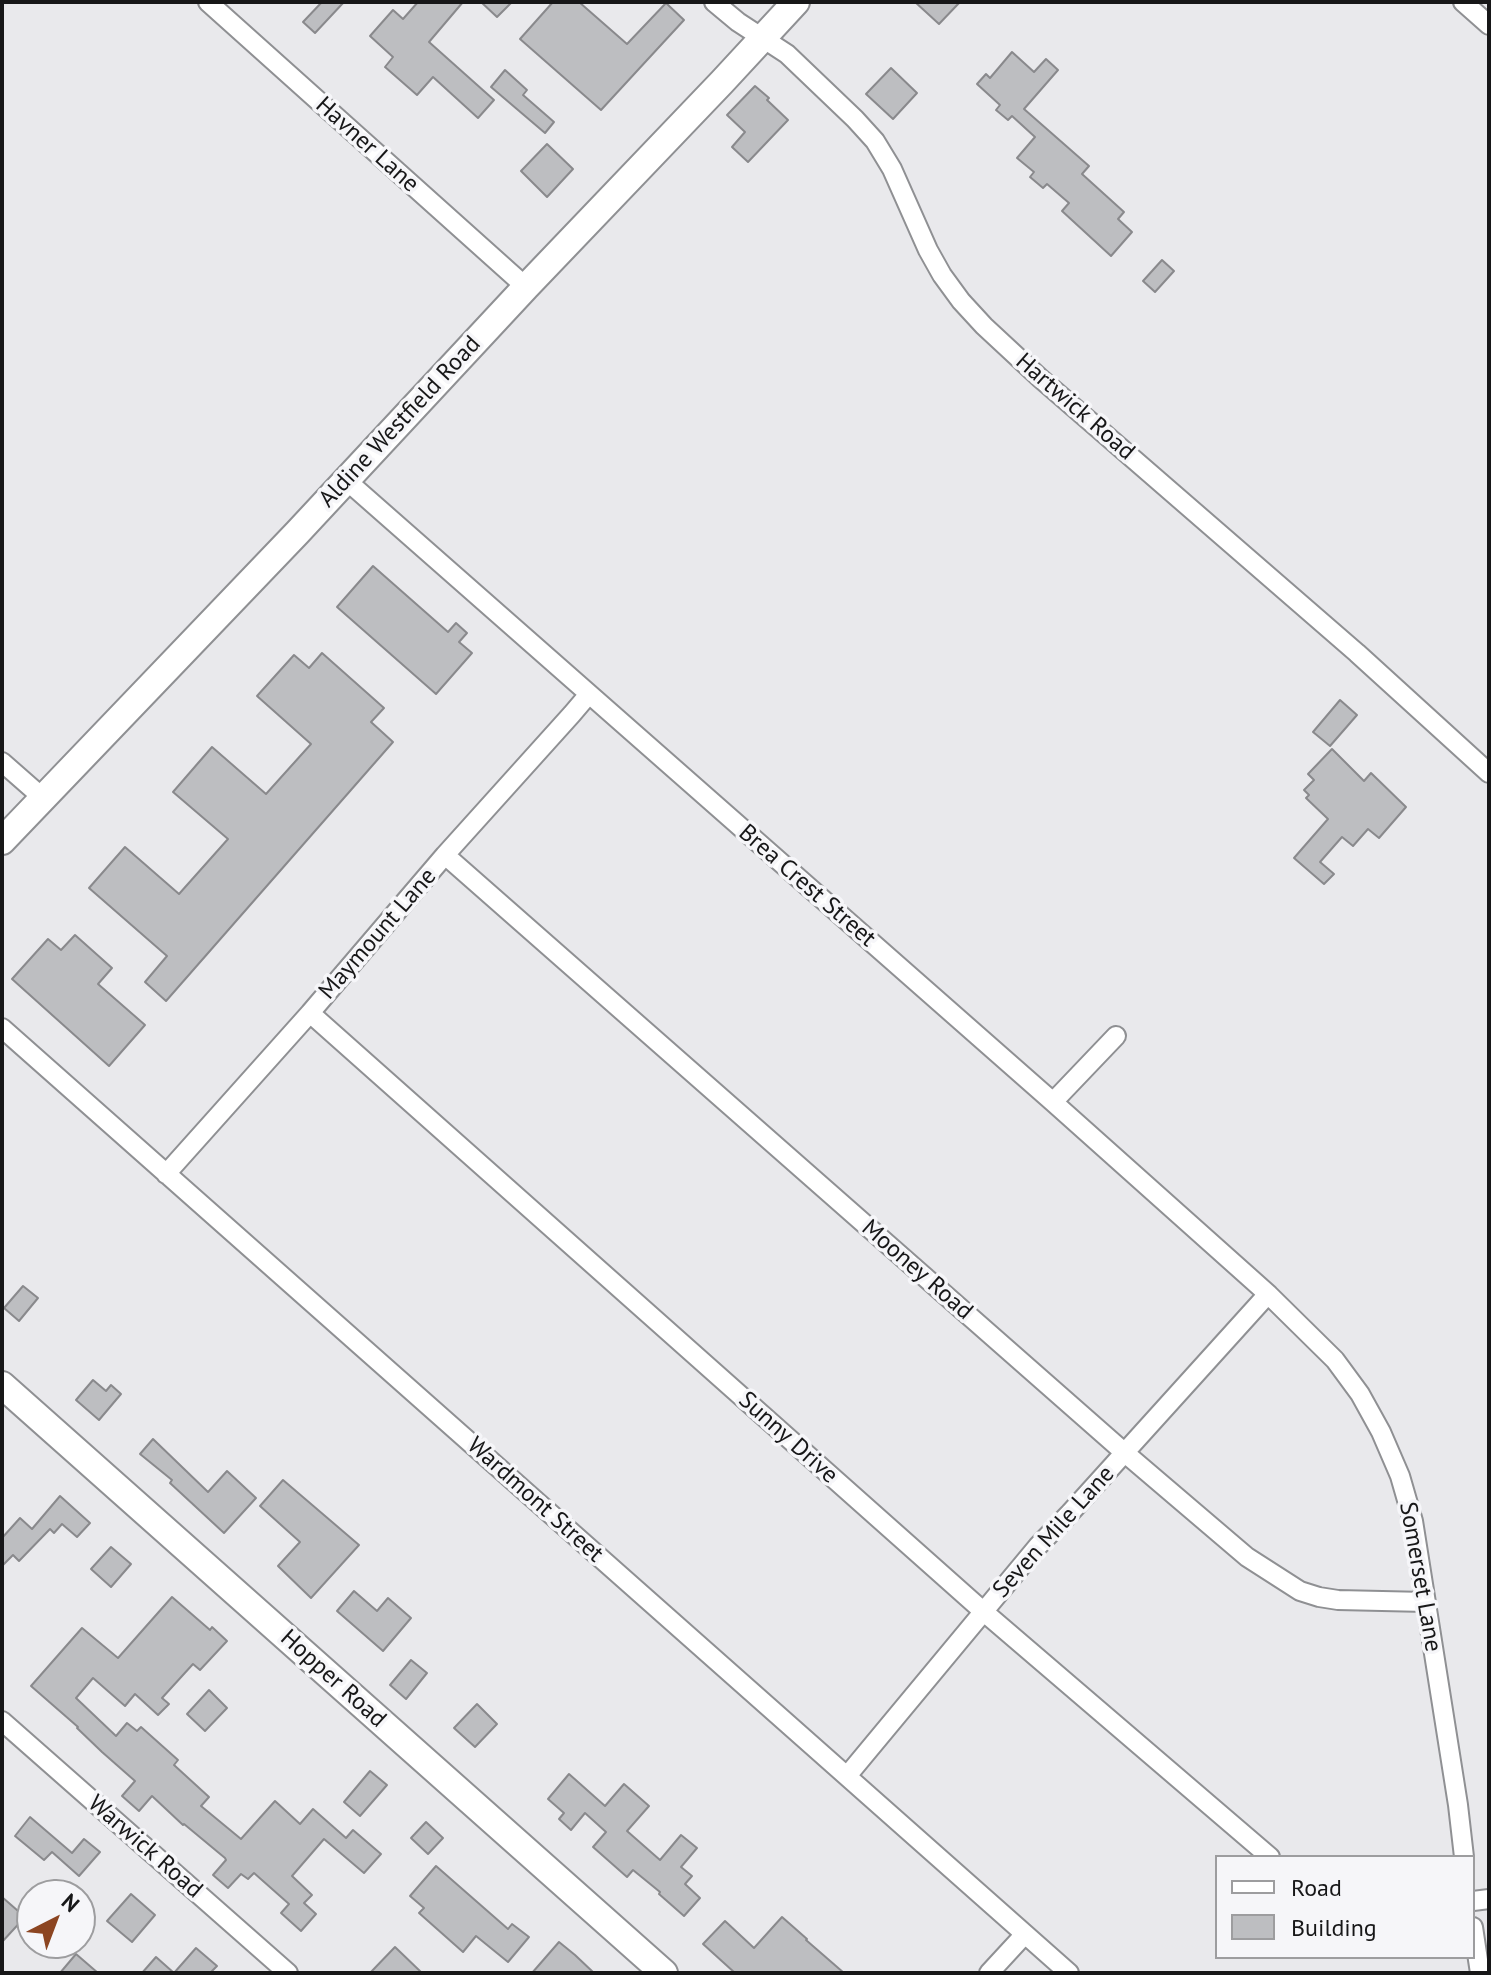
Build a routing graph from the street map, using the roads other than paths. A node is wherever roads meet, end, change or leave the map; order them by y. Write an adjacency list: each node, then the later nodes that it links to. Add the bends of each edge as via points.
1 (208, 2): 7 (street, Havner Lane)
2 (714, 2): 6 (street, Hartwick Road)
3 (796, 2): 6 (main road, Aldine Westfield Road)
4 (1463, 2): 5 (street)
5 (1489, 25)
6 (762, 38): 7 (main road, Aldine Westfield Road); 11 (street, Hartwick Road, via 787,54 875,141 942,275 984,326)
7 (526, 287): 8 (main road, Aldine Westfield Road)
8 (346, 480): 9 (street, Brea Crest Street); 12 (main road, Aldine Westfield Road)
9 (589, 694): 14 (street, Maymount Lane); 18 (street, Brea Crest Street)
10 (2, 762): 12 (street)
11 (1489, 773)
12 (43, 798): 13 (main road, Aldine Westfield Road)
13 (2, 841)
14 (445, 855): 15 (street, Maymount Lane); 22 (street, Mooney Road)
15 (310, 1013): 19 (street, Maymount Lane); 24 (street, Sunny Drive)
16 (2, 1028): 19 (street, Wardmont Street)
17 (1116, 1036): 18 (street)
18 (1053, 1102): 20 (street, Brea Crest Street)
19 (166, 1174): 26 (street, Wardmont Street)
20 (1268, 1294): 22 (street, Seven Mile Lane); 23 (street, Somerset Lane, via 1335,1360 1381,1432 1413,1521)
21 (2, 1385): 32 (main road, Hopper Road)
22 (1125, 1453): 23 (street, Mooney Road, via 1247,1557 1300,1591 1338,1600); 24 (street, Seven Mile Lane)
23 (1426, 1602): 28 (street, Somerset Lane)
24 (984, 1612): 26 (street, Seven Mile Lane); 27 (street, Sunny Drive)
25 (2, 1721): 31 (street, Warwick Road)
26 (847, 1776): 29 (street, Wardmont Street)
27 (1268, 1855)
28 (1464, 1855)
29 (1025, 1934): 33 (street); 34 (street, Wardmont Street)
30 (1475, 1940): 35 (street)
31 (288, 1973)
32 (664, 1973)
33 (989, 1973)
34 (1069, 1973)
35 (1480, 1973)

